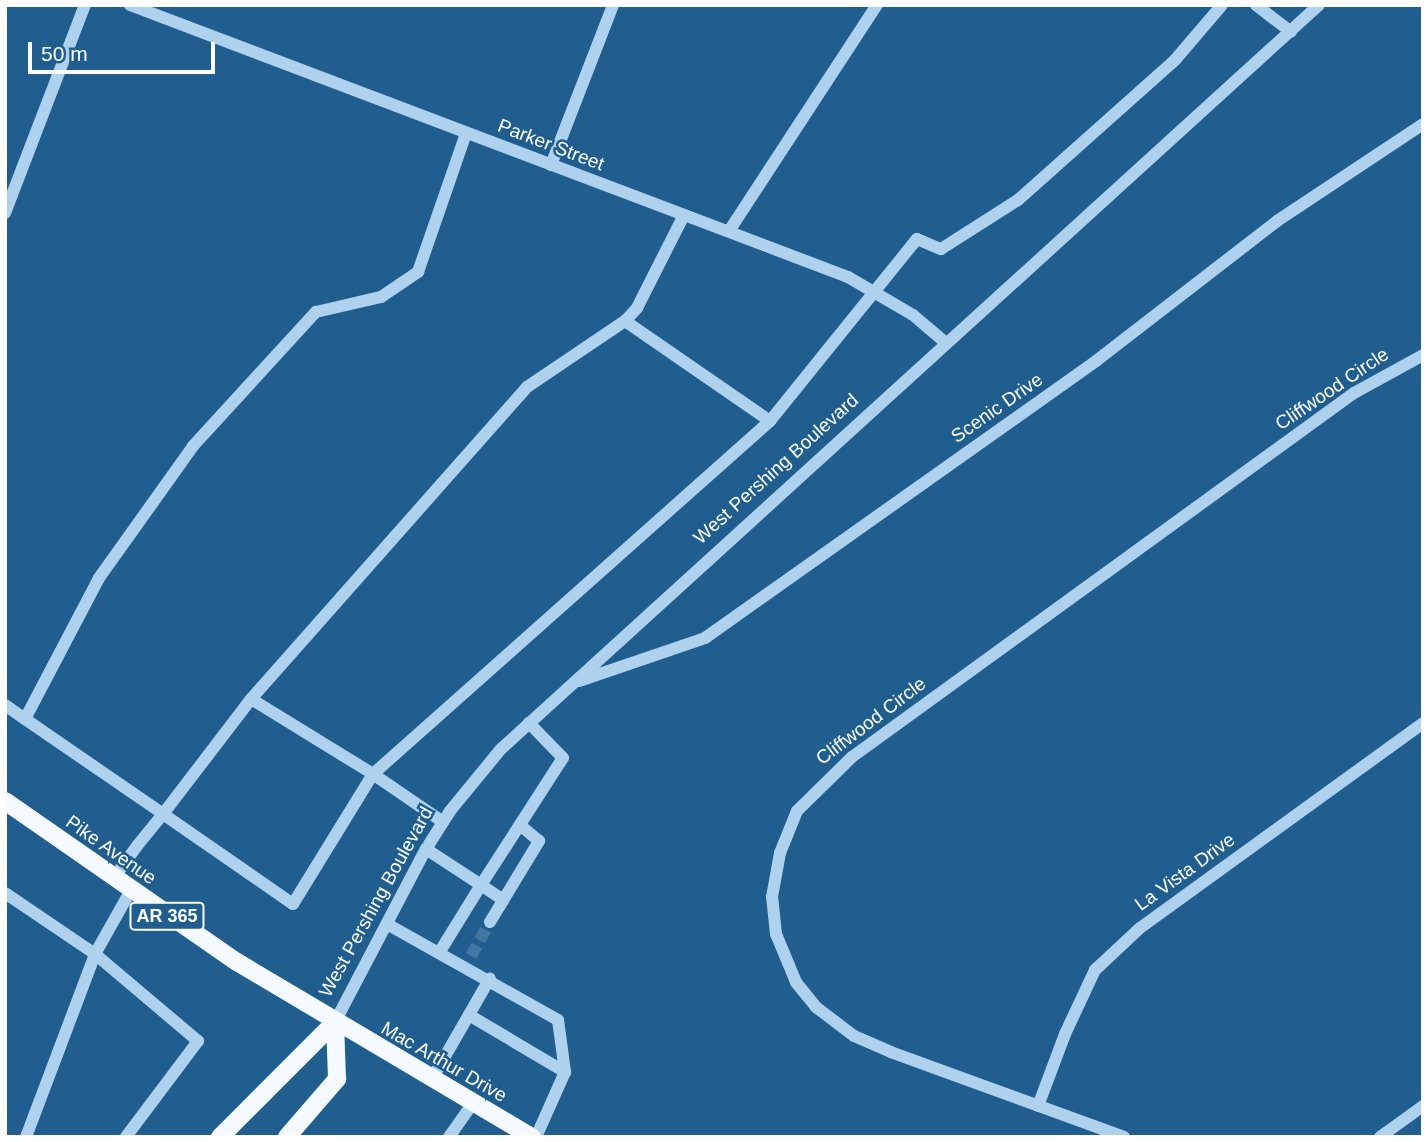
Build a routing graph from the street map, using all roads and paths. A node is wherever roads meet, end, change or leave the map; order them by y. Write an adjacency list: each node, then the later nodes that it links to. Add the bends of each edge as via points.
1 (85, 5): 12 (street)
2 (130, 5): 10 (street, Parker Street)
3 (613, 5): 11 (street)
4 (877, 5): 14 (street)
5 (1222, 5): 15 (street, via 1175,60 1018,200 941,249 917,239)
6 (1256, 5): 8 (street)
7 (1319, 5): 8 (street, West Pershing Boulevard)
8 (1291, 32): 17 (street, West Pershing Boulevard)
9 (1423, 124): 20 (street, Scenic Drive, via 1277,221 1096,361 705,638)
10 (466, 133): 11 (street, Parker Street); 23 (street, via 418,272 381,297 316,312 193,446 99,578)
11 (551, 165): 13 (street, Parker Street)
12 (5, 213)
13 (684, 215): 14 (street, Parker Street); 16 (street, via 637,308)
14 (729, 231): 15 (street, Parker Street, via 848,277)
15 (876, 293): 17 (street, Parker Street); 19 (street)
16 (625, 321): 19 (street); 21 (street, via 527,387)
17 (946, 343): 20 (street, West Pershing Boulevard)
18 (1423, 355): 48 (street, Cliffwood Circle, via 1354,393 874,740 820,783 797,811 780,853 772,897 784,956 796,982 816,1007 853,1036)
19 (770, 421): 26 (street)
20 (572, 683): 24 (street, West Pershing Boulevard)
21 (251, 699): 26 (street); 28 (street)
22 (5, 705): 23 (street)
23 (25, 719): 28 (street)
24 (528, 723): 29 (street, West Pershing Boulevard, via 479,774); 30 (street, via 563,758)
25 (1423, 723): 48 (street, La Vista Drive, via 1140,928 1095,970)
26 (373, 774): 28 (street, via 293,904); 29 (street)
27 (5, 802): 32 (main road, Pike Avenue / AR 365)
28 (163, 814): 32 (street)
29 (443, 822): 31 (street, West Pershing Boulevard)
30 (520, 825): 33 (street); 36 (street, via 539,841)
31 (426, 849): 33 (street); 38 (street, West Pershing Boulevard)
32 (114, 878): 34 (main road, Pike Avenue / AR 365)
33 (481, 885): 36 (street); 39 (street)
34 (131, 890): 40 (street); 43 (main road, Pike Avenue / AR 365)
35 (5, 893): 40 (street)
36 (503, 900): 37 (street)
37 (490, 922)
38 (387, 924): 39 (street); 43 (street, West Pershing Boulevard)
39 (439, 953): 41 (street, via 468,961)
40 (94, 954): 49 (street); 50 (street, via 198,1041)
41 (489, 978): 42 (street); 44 (street, via 558,1020)
42 (469, 1016): 44 (street); 45 (street)
43 (335, 1022): 45 (main road, Mac Arthur Drive / AR 365); 51 (main road, West Pershing Boulevard); 52 (main road, West Pershing Boulevard, via 337,1079)
44 (565, 1072): 54 (street)
45 (432, 1080): 46 (main road, Mac Arthur Drive / AR 365)
46 (473, 1103): 53 (street); 54 (main road, Mac Arthur Drive / AR 365)
47 (1423, 1106): 56 (street)
48 (1038, 1107): 55 (street, Cliffwood Circle)
49 (26, 1137)
50 (126, 1137)
51 (220, 1137)
52 (287, 1137)
53 (449, 1137)
54 (534, 1137)
55 (1124, 1137)
56 (1380, 1137)

